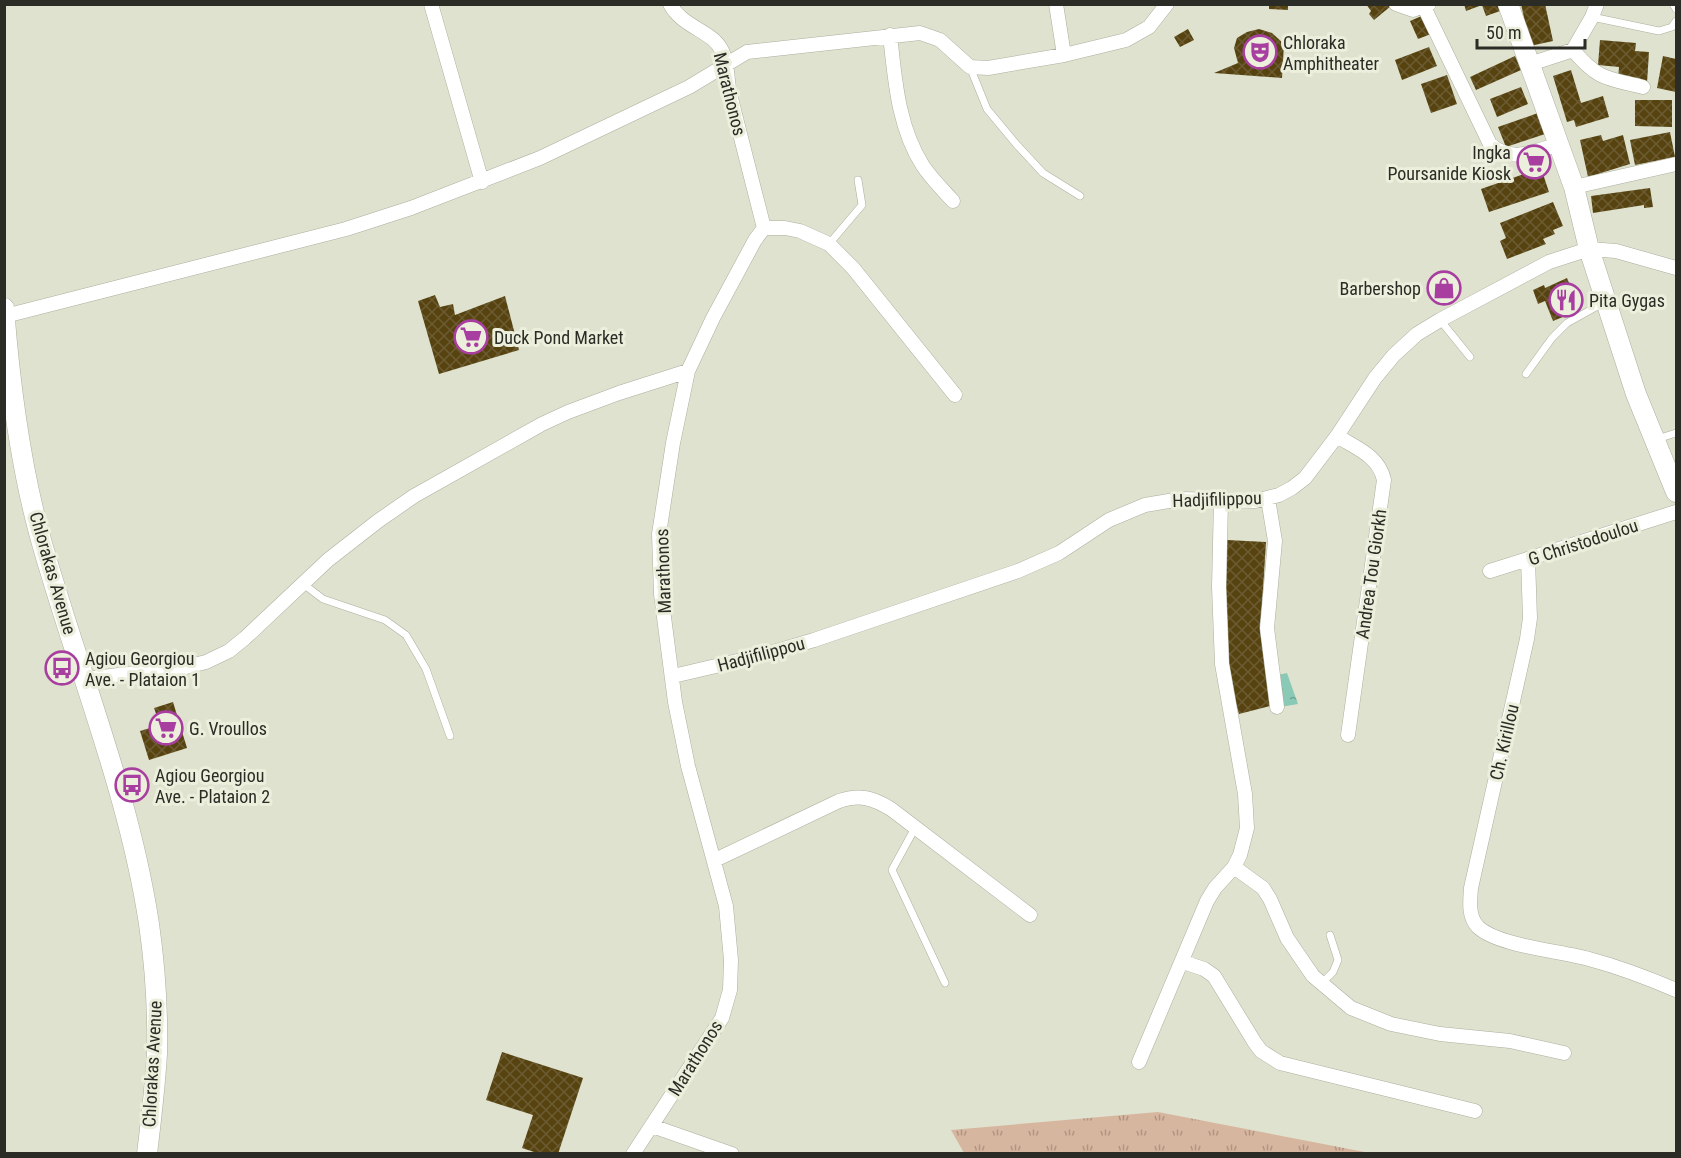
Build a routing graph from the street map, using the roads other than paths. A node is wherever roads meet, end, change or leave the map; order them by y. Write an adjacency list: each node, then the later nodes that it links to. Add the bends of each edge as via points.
1 (431, 4): 22 (street)
2 (670, 4): 16 (street, Marathonos, via 683,21 719,46)
3 (1056, 4): 14 (street)
4 (1167, 4): 14 (street, via 1139,34)
5 (1396, 4): 8 (street, via 1413,10)
6 (1508, 4): 15 (main road)
7 (1673, 4): 9 (lane)
8 (1426, 6): 19 (street, via 1490,144 1497,151 1517,156)
9 (1677, 9)
10 (1594, 11): 11 (lane, via 1659,31); 13 (street)
11 (1677, 21)
12 (890, 36): 16 (street, via 747,52); 17 (street, via 934,36); 25 (street, via 904,126 923,167)
13 (1573, 50): 15 (street); 18 (street, via 1596,74)
14 (1064, 55): 17 (street, via 988,68)
15 (1530, 64): 19 (main road)
16 (725, 66): 22 (street, via 689,87); 26 (street, Marathonos)
17 (970, 67): 24 (lane, via 987,109 1009,136 1044,172)
18 (1643, 87)
19 (1559, 144): 23 (main road)
20 (1677, 164): 23 (street)
21 (858, 180): 27 (lane, via 862,205)
22 (482, 182): 33 (street, via 346,229)
23 (1574, 187): 28 (main road)
24 (1080, 196)
25 (953, 201)
26 (764, 228): 27 (street, via 800,231); 35 (street, Marathonos, via 745,257)
27 (829, 244): 37 (street, via 853,268)
28 (1589, 249): 29 (street, via 1616,251); 30 (main road); 32 (street, Hadjifilippou, via 1533,270)
29 (1677, 268)
30 (1605, 302): 36 (lane, via 1567,323); 40 (main road)
31 (4, 308): 33 (main road, Chlorakas Avenue)
32 (1440, 320): 34 (lane); 39 (street, Hadjifilippou, via 1394,355)
33 (5, 329): 49 (main road, Chlorakas Avenue, via 30,493)
34 (1470, 357)
35 (688, 371): 47 (street, via 542,424 451,474 378,521); 48 (street, Marathonos, via 659,534 661,594)
36 (1526, 374)
37 (955, 395)
38 (1677, 433): 40 (lane)
39 (1337, 436): 42 (street, Hadjifilippou, via 1305,478); 51 (street, Andrea Tou Giorkh, via 1377,463 1384,480)
40 (1654, 440): 41 (main road)
41 (1677, 492)
42 (1268, 499): 43 (street, Hadjifilippou); 50 (street, via 1275,540 1267,628)
43 (1221, 501): 48 (street, Hadjifilippou, via 1181,499 1145,505 1018,571 814,640); 55 (street, via 1218,587 1222,664 1247,811 1245,841)
44 (1677, 512): 45 (street, G Christodoulou)
45 (1528, 560): 46 (street, G Christodoulou); 61 (street, Ch. Kirillou, via 1527,639 1471,888 1474,923 1504,940 1590,959)
46 (1490, 571)
47 (302, 583): 49 (street, via 245,638 206,662); 52 (lane, via 323,599 385,621 406,634 426,669)
48 (673, 676): 54 (street, Marathonos, via 682,739)
49 (85, 679): 66 (main road, Chlorakas Avenue, via 115,773 149,925 157,1037)
50 (1277, 707)
51 (1348, 735)
52 (450, 736)
53 (915, 828): 54 (street, via 876,800 851,798); 56 (street); 59 (lane, via 892,870)
54 (715, 860): 65 (street, Marathonos, via 730,932 732,975 727,1006)
55 (1234, 867): 58 (street, via 1207,901); 60 (street, via 1263,888 1301,961)
56 (1030, 915)
57 (1330, 934): 60 (lane, via 1338,960)
58 (1182, 962): 63 (street); 64 (street, via 1214,976 1261,1051 1280,1063)
59 (945, 983)
60 (1321, 984): 62 (street, via 1351,1008 1391,1024)
61 (1677, 990)
62 (1564, 1053)
63 (1138, 1062)
64 (1475, 1111)
65 (652, 1126): 67 (street, Marathonos); 68 (street)
66 (147, 1154)
67 (633, 1154)
68 (732, 1154)

